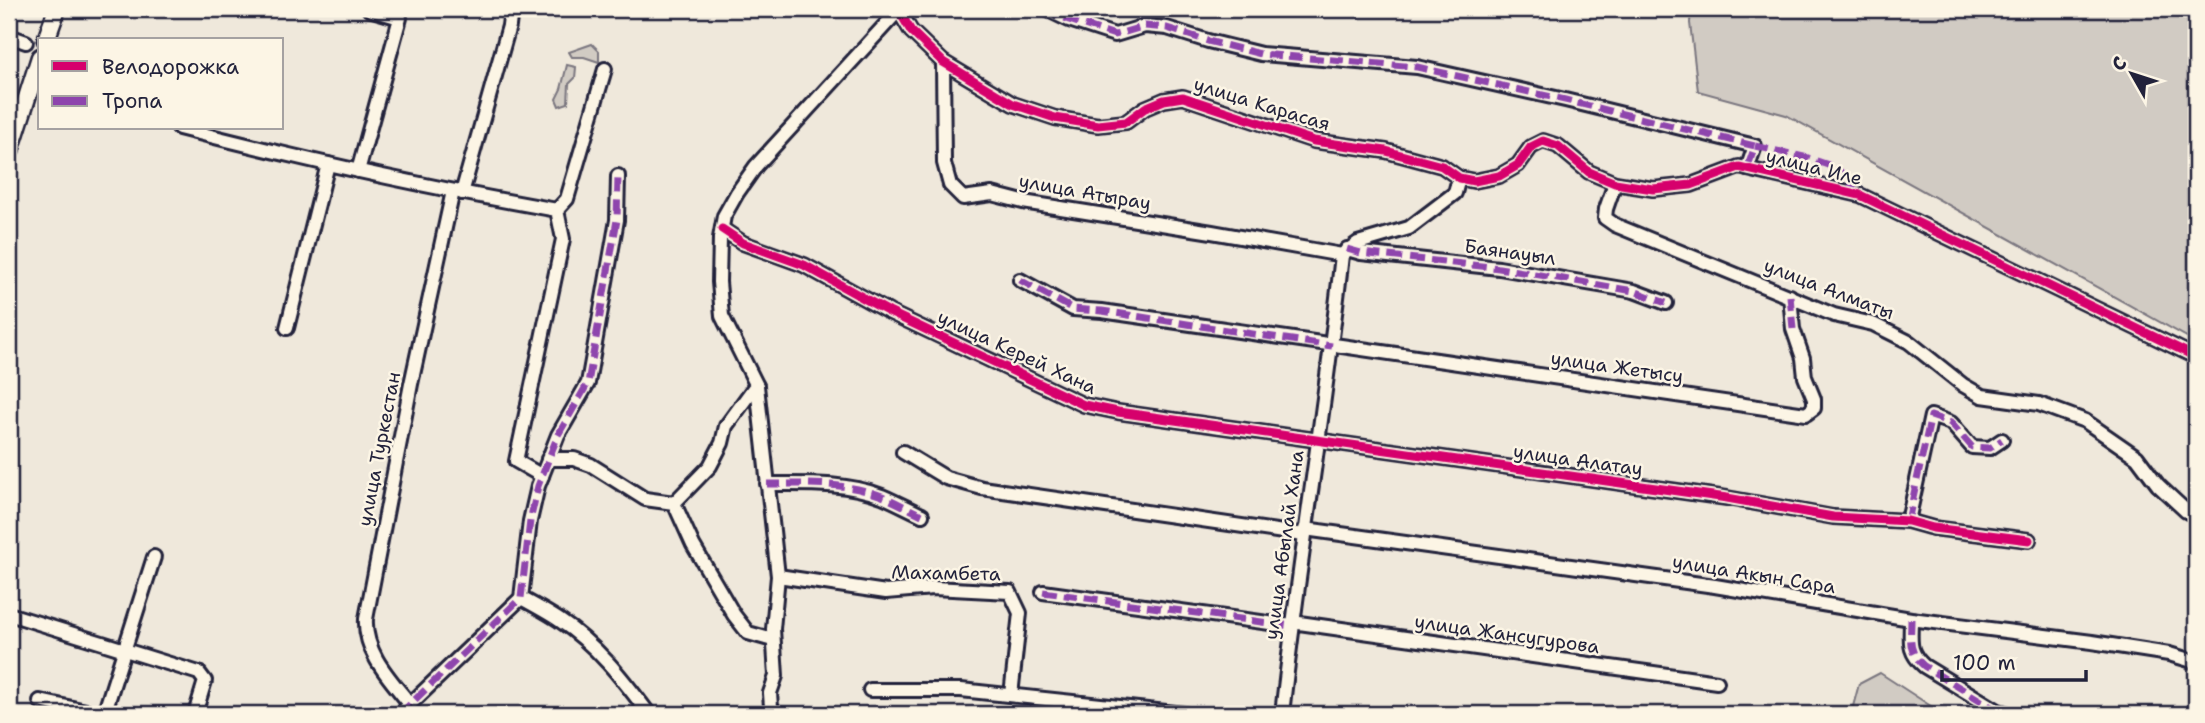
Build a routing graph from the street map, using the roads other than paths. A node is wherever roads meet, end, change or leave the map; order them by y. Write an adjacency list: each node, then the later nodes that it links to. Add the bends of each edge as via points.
1 (57, 9): 7 (main road)
2 (369, 9): 17 (street, via 400,18)
3 (511, 9): 21 (street, улица Туркестан)
4 (1046, 9): 16 (street, via 1115,35 1145,26 1167,28 1261,54 1417,67 1565,100 1755,146)
5 (898, 10): 9 (street, улица Карасая, via 911,31); 23 (street, via 756,166 724,216)
6 (9, 36): 8 (street)
7 (47, 38)
8 (26, 42)
9 (943, 62): 19 (street, улица Карасая, via 1013,104 1055,118 1098,125 1126,122 1145,108 1183,97 1314,141 1386,150 1443,166); 24 (street, улица Атырау, via 944,163 950,185 962,198 992,194)
10 (38, 69): 12 (main road)
11 (605, 69): 22 (street, via 567,199)
12 (33, 100): 14 (main road)
13 (187, 130): 15 (street)
14 (9, 154)
15 (328, 164): 17 (street); 28 (street)
16 (1747, 169): 20 (street, улица Иле, via 1739,167 1690,185 1653,189); 30 (street, улица Иле, via 1860,195)
17 (358, 171): 21 (street)
18 (618, 176): 35 (street, via 617,220 588,383)
19 (1459, 178): 20 (street, улица Иле, via 1474,181 1499,176 1543,141); 24 (street, via 1455,193 1409,228 1358,243)
20 (1615, 183): 26 (street, улица Алматы, via 1605,218 1615,226)
21 (458, 192): 22 (street); 58 (street, улица Туркестан, via 411,384 366,619 369,644 383,671)
22 (557, 210): 36 (street, via 563,239 516,461)
23 (722, 229): 31 (street, via 722,316); 33 (street, улица Керей Хана, via 1084,405)
24 (1345, 252): 27 (street, Баянауыл, via 1499,268 1634,291); 29 (street, улица Абылай Хана)
25 (1020, 280): 29 (street, via 1073,309)
26 (1790, 296): 29 (street, улица Жетысу, via 1793,329 1814,399 1814,408 1806,414); 40 (street, улица Алматы, via 1834,315 1873,324 1909,342 1982,396 2039,404 2085,421 2137,457 2158,485)
27 (1665, 303)
28 (287, 328)
29 (1332, 346): 33 (street, улица Абылай Хана)
30 (2196, 357)
31 (757, 386): 37 (street); 38 (street, via 726,426 709,466)
32 (2002, 440): 41 (street, via 1990,448 1972,447 1951,423 1931,416)
33 (1318, 441): 41 (street, улица Алатау, via 1833,517); 42 (street, улица Абылай Хана)
34 (902, 452): 42 (street, улица Акын Сара, via 946,478 982,488)
35 (548, 459): 36 (street); 38 (street, via 574,459 645,499)
36 (542, 476): 47 (street, via 530,521)
37 (767, 484): 39 (street, via 853,488); 45 (street)
38 (674, 503): 51 (street, via 734,615 748,633)
39 (922, 515)
40 (2196, 516)
41 (1908, 521): 43 (street, улица Алатау)
42 (1305, 532): 49 (street, улица Акын Сара, via 1728,588); 50 (street, улица Абылай Хана)
43 (2029, 540)
44 (153, 557): 52 (street)
45 (778, 576): 51 (street); 56 (street, Махамбета, via 886,592 933,588 1010,592 1020,613)
46 (1042, 592): 50 (street, улица Жансугурова)
47 (521, 598): 58 (street); 62 (street, via 560,620 599,652)
48 (9, 614): 52 (street)
49 (1912, 619): 53 (street, улица Акын Сара, via 2118,646); 66 (street, via 1913,657)
50 (1291, 624): 54 (street, улица Жансугурова); 65 (street, улица Абылай Хана)
51 (774, 640): 63 (street, via 776,676 770,693)
52 (124, 649): 59 (street); 60 (street, via 199,673 205,681)
53 (2196, 662)
54 (1717, 682)
55 (870, 690): 56 (street)
56 (1011, 695): 64 (street)
57 (40, 701): 59 (street)
58 (410, 704): 61 (street)
59 (102, 714)
60 (195, 714)
61 (400, 714)
62 (649, 714)
63 (776, 714)
64 (1185, 714)
65 (1282, 714)
66 (2009, 714)

